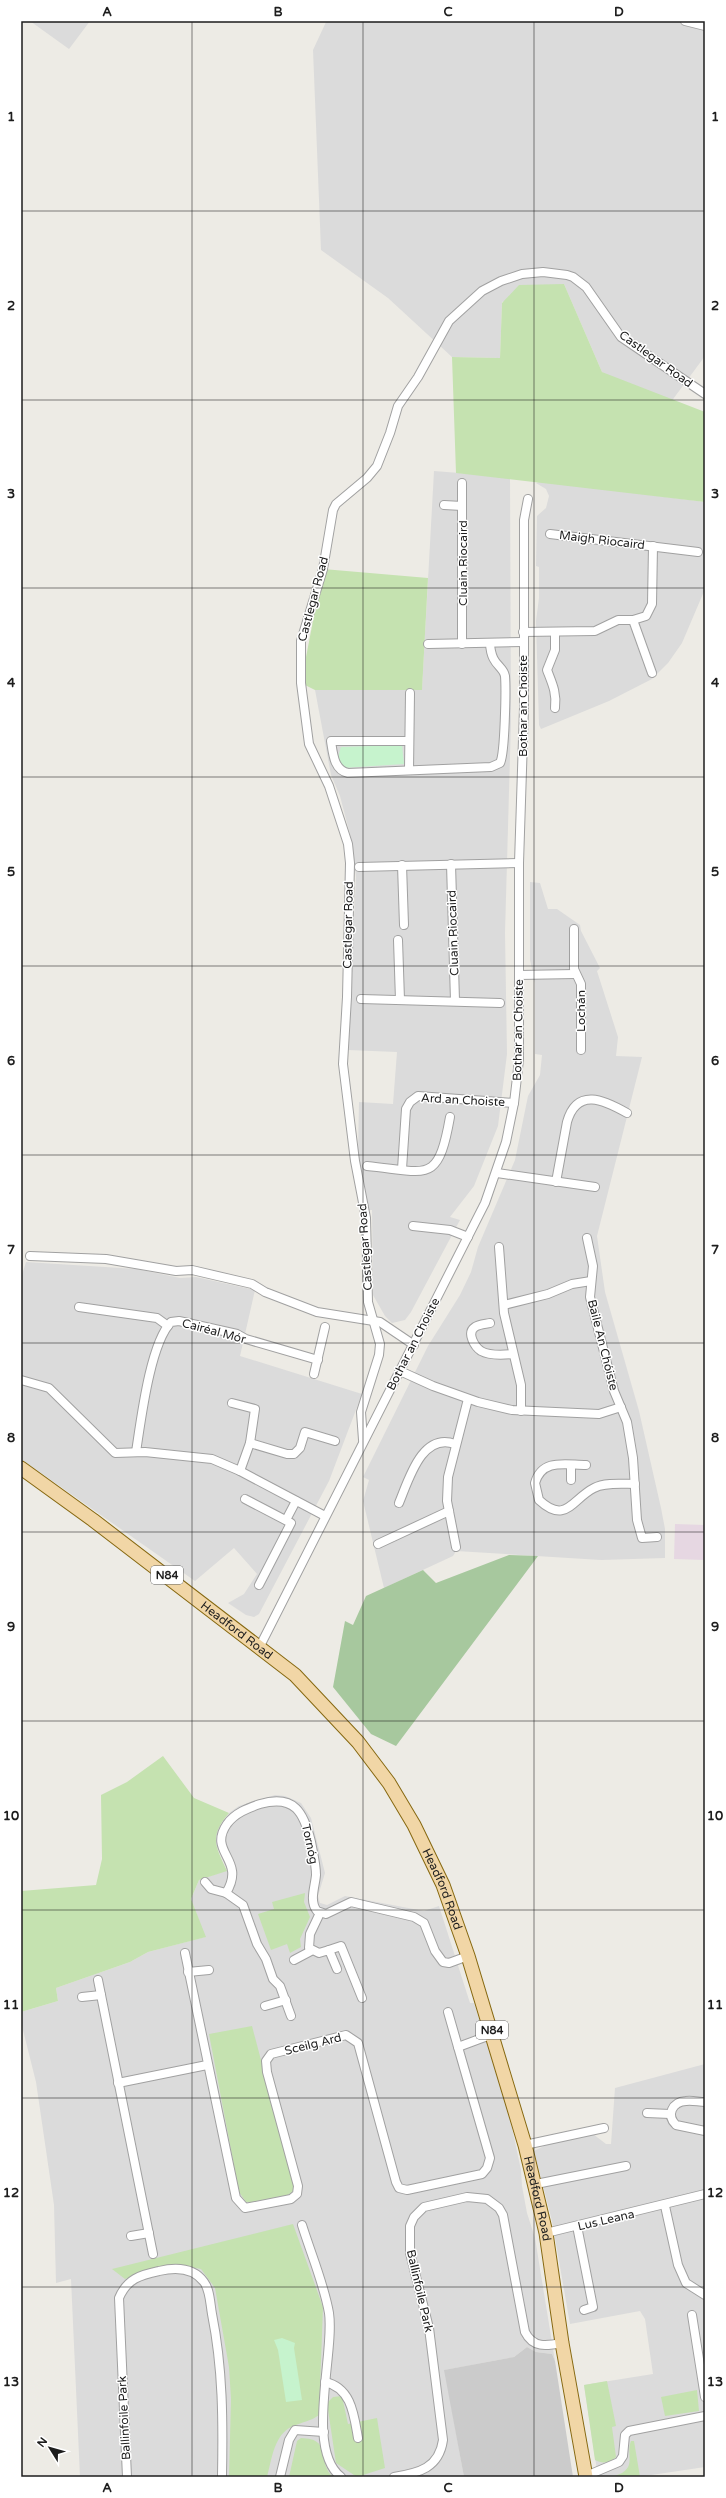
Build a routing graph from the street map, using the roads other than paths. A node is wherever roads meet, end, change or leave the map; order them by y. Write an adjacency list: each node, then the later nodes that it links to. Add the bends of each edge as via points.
1 (685, 21): 2 (street)
2 (705, 26)
3 (705, 394): 53 (street, Castlegar Road, via 621,337 586,287 573,277 543,272 522,274 482,291 449,321 418,377 398,406 377,466 367,478 336,504 333,510 323,569 301,641 301,683 309,744 329,786 348,844 350,863 347,997 343,1064 355,1162 366,1218 368,1302)
4 (462, 482): 7 (street, Cluain Riocaird)
5 (528, 500): 12 (street, Bothar an Choiste, via 524,520)
6 (444, 505): 7 (street)
7 (462, 506): 17 (street, Cluain Riocaird)
8 (550, 534): 9 (street, Maigh Riocaird)
9 (653, 546): 10 (street, Maigh Riocaird); 11 (street, Maigh Riocaird, via 652,604 646,616)
10 (698, 552)
11 (633, 620): 13 (street, Maigh Riocaird, via 618,620 595,631); 18 (street)
12 (523, 632): 13 (street, Maigh Riocaird); 14 (street, Bothar an Choiste)
13 (555, 632): 20 (street, via 554,650 547,670 556,699)
14 (523, 642): 15 (street); 23 (street, Bothar an Choiste, via 524,708)
15 (490, 643): 17 (street); 22 (street, via 492,659 505,675 503,751 500,763 491,767)
16 (428, 644): 17 (street)
17 (462, 644)
18 (652, 673)
19 (410, 693): 21 (street)
20 (554, 708)
21 (409, 741): 22 (street); 22 (street, via 331,741 335,761 343,772)
22 (409, 770)
23 (519, 863): 24 (street); 31 (street, Bothar an Choiste)
24 (451, 864): 25 (street); 34 (street, Cluain Riocaird)
25 (402, 865): 26 (street); 27 (street)
26 (359, 867)
27 (404, 925)
28 (574, 928): 30 (street, Lochán)
29 (398, 940): 33 (street)
30 (575, 974): 31 (street, Lochán); 36 (street, Lochán, via 581,984)
31 (519, 975): 37 (street, Bothar an Choiste, via 519,1060)
32 (361, 999): 33 (street)
33 (400, 1000): 34 (street)
34 (455, 1001): 35 (street)
35 (500, 1003)
36 (581, 1050)
37 (514, 1103): 41 (street, Ard an Choiste, via 418,1096 406,1109); 42 (street, Bothar an Choiste)
38 (627, 1113): 43 (street, via 608,1101 598,1099 589,1099 575,1108 567,1122)
39 (450, 1117): 41 (street, Ard an Choiste, via 438,1162 421,1172)
40 (367, 1166): 41 (street, Ard an Choiste)
41 (402, 1169)
42 (497, 1173): 43 (street); 46 (street, Bothar an Choiste)
43 (556, 1182): 44 (street)
44 (595, 1187)
45 (413, 1226): 46 (street, via 450,1230)
46 (468, 1237): 57 (street, Bothar an Choiste)
47 (587, 1238): 50 (street, Baile An Chóiste, via 593,1266)
48 (498, 1247): 51 (street)
49 (30, 1256): 53 (street, via 106,1259 176,1271 192,1270 252,1284 265,1292 317,1312)
50 (591, 1281): 51 (street, Baile An Chóiste, via 572,1284 548,1294); 65 (street, Baile An Chóiste, via 590,1298 606,1362)
51 (504, 1305): 58 (street)
52 (79, 1307): 55 (street, via 157,1318)
53 (373, 1320): 57 (street); 67 (street, Castlegar Road, via 380,1344 379,1355 362,1406)
54 (490, 1323): 58 (street, via 475,1326 472,1330 471,1336 476,1346 488,1354)
55 (168, 1326): 59 (street, Cairéal Mór, via 171,1322 179,1321 237,1334 246,1339); 71 (street, Cairéal Mór, via 152,1366)
56 (325, 1327): 59 (street)
57 (414, 1345): 60 (street, Bothar an Choiste)
58 (513, 1354): 66 (street, via 521,1385)
59 (318, 1360): 61 (street)
60 (400, 1371): 63 (street); 67 (street, Bothar an Choiste)
61 (314, 1374)
62 (21, 1380): 71 (street, via 49,1388 115,1453)
63 (468, 1399): 66 (street, via 498,1408); 70 (street)
64 (232, 1403): 69 (street, via 254,1409)
65 (621, 1407): 66 (street, via 599,1414); 77 (street, Baile An Chóiste, via 630,1433)
66 (521, 1411)
67 (363, 1440): 82 (street, Bothar an Choiste)
68 (335, 1441): 69 (street, via 306,1432 300,1448 294,1454)
69 (250, 1443): 75 (street)
70 (455, 1444): 80 (street, via 441,1440 428,1447); 81 (street, via 448,1477)
71 (136, 1452): 75 (street, via 207,1458)
72 (571, 1465): 73 (street); 76 (street); 77 (street, via 558,1463 548,1466 537,1476 535,1491 539,1500 553,1511 562,1511 572,1506 596,1487)
73 (586, 1465)
74 (21, 1468): 88 (main road, Headford Road / N84)
75 (240, 1471): 79 (street)
76 (571, 1480)
77 (635, 1484): 84 (street, Baile An Chóiste, via 637,1520 642,1538)
78 (246, 1499): 83 (street)
79 (296, 1501): 82 (street); 83 (street)
80 (399, 1503)
81 (449, 1511): 85 (street); 86 (street)
82 (325, 1516): 88 (street, Bothar an Choiste)
83 (286, 1520): 87 (street, via 291,1522)
84 (657, 1537)
85 (378, 1544)
86 (456, 1547)
87 (259, 1585)
88 (260, 1646): 95 (main road, Headford Road / N84, via 316,1696 358,1742 389,1783 414,1825 443,1885)
89 (205, 1882): 90 (street, via 211,1889)
90 (226, 1894): 91 (street, Tornóg, via 234,1876 232,1864 221,1845 221,1834 227,1824 246,1809 275,1802 284,1803 299,1810 306,1822 315,1865 313,1900 315,1908); 104 (street, via 243,1905 257,1944)
91 (320, 1913): 93 (street, via 309,1938 308,1945); 95 (street, via 326,1914 351,1902 414,1916 424,1923 435,1951 443,1962)
92 (329, 1950): 93 (street, via 319,1953); 98 (street); 103 (street, via 341,1946)
93 (311, 1951): 96 (street)
94 (185, 1953): 99 (street, Sceilg Ard)
95 (468, 1956): 108 (main road, Headford Road / N84)
96 (294, 1960)
97 (209, 1970): 99 (street)
98 (337, 1970)
99 (188, 1972): 110 (street, Sceilg Ard)
100 (98, 1980): 101 (street)
101 (101, 1995): 102 (street); 111 (street)
102 (82, 1998)
103 (362, 1998)
104 (286, 2000): 105 (street); 107 (street)
105 (265, 2006)
106 (448, 2012): 109 (street, Sceilg Ard)
107 (291, 2016)
108 (494, 2034): 109 (street); 117 (main road, Headford Road / N84)
109 (458, 2047): 110 (street, Sceilg Ard, via 490,2158 482,2174 407,2190 400,2188 358,2043 346,2035 271,2054 266,2061 298,2190 291,2199 245,2208 236,2198)
110 (207, 2065): 111 (street)
111 (118, 2083): 125 (street)
112 (705, 2102): 114 (street, via 679,2103)
113 (647, 2113): 114 (street)
114 (670, 2114): 116 (street, via 676,2125)
115 (604, 2128): 117 (street)
116 (705, 2131)
117 (526, 2145): 119 (main road, Headford Road / N84)
118 (626, 2166): 119 (street)
119 (536, 2184): 124 (main road, Headford Road / N84)
120 (701, 2196): 121 (street, Lus Leana)
121 (665, 2206): 123 (street, Lus Leana); 128 (street, via 678,2265 686,2283)
122 (302, 2225): 132 (street, via 329,2314)
123 (577, 2226): 124 (street, Lus Leana); 129 (street, via 593,2307)
124 (546, 2233): 131 (main road, Headford Road / N84)
125 (149, 2234): 126 (street); 127 (street)
126 (131, 2236)
127 (153, 2254)
128 (705, 2295)
129 (584, 2310)
130 (692, 2315): 133 (street)
131 (562, 2343): 137 (main road, Headford Road / N84); 142 (street, Ballinfoile Park, via 538,2345 527,2336 522,2323 504,2215 499,2208 487,2199 473,2197 424,2207 414,2217 408,2241 429,2328 443,2440 440,2452 430,2467)
132 (325, 2382): 135 (street); 136 (street, via 340,2388 349,2400)
133 (705, 2397)
134 (705, 2416): 137 (street, via 629,2431 625,2435 623,2456 619,2462)
135 (324, 2432): 140 (street, via 296,2430 289,2440); 141 (street, via 328,2459)
136 (358, 2438)
137 (586, 2476)
138 (127, 2477): 139 (street, Ballinfoile Park, via 119,2298 124,2287 141,2275 178,2268 196,2275 207,2288 218,2343 222,2381)
139 (222, 2477)
140 (280, 2477)
141 (341, 2477)
142 (394, 2477)

